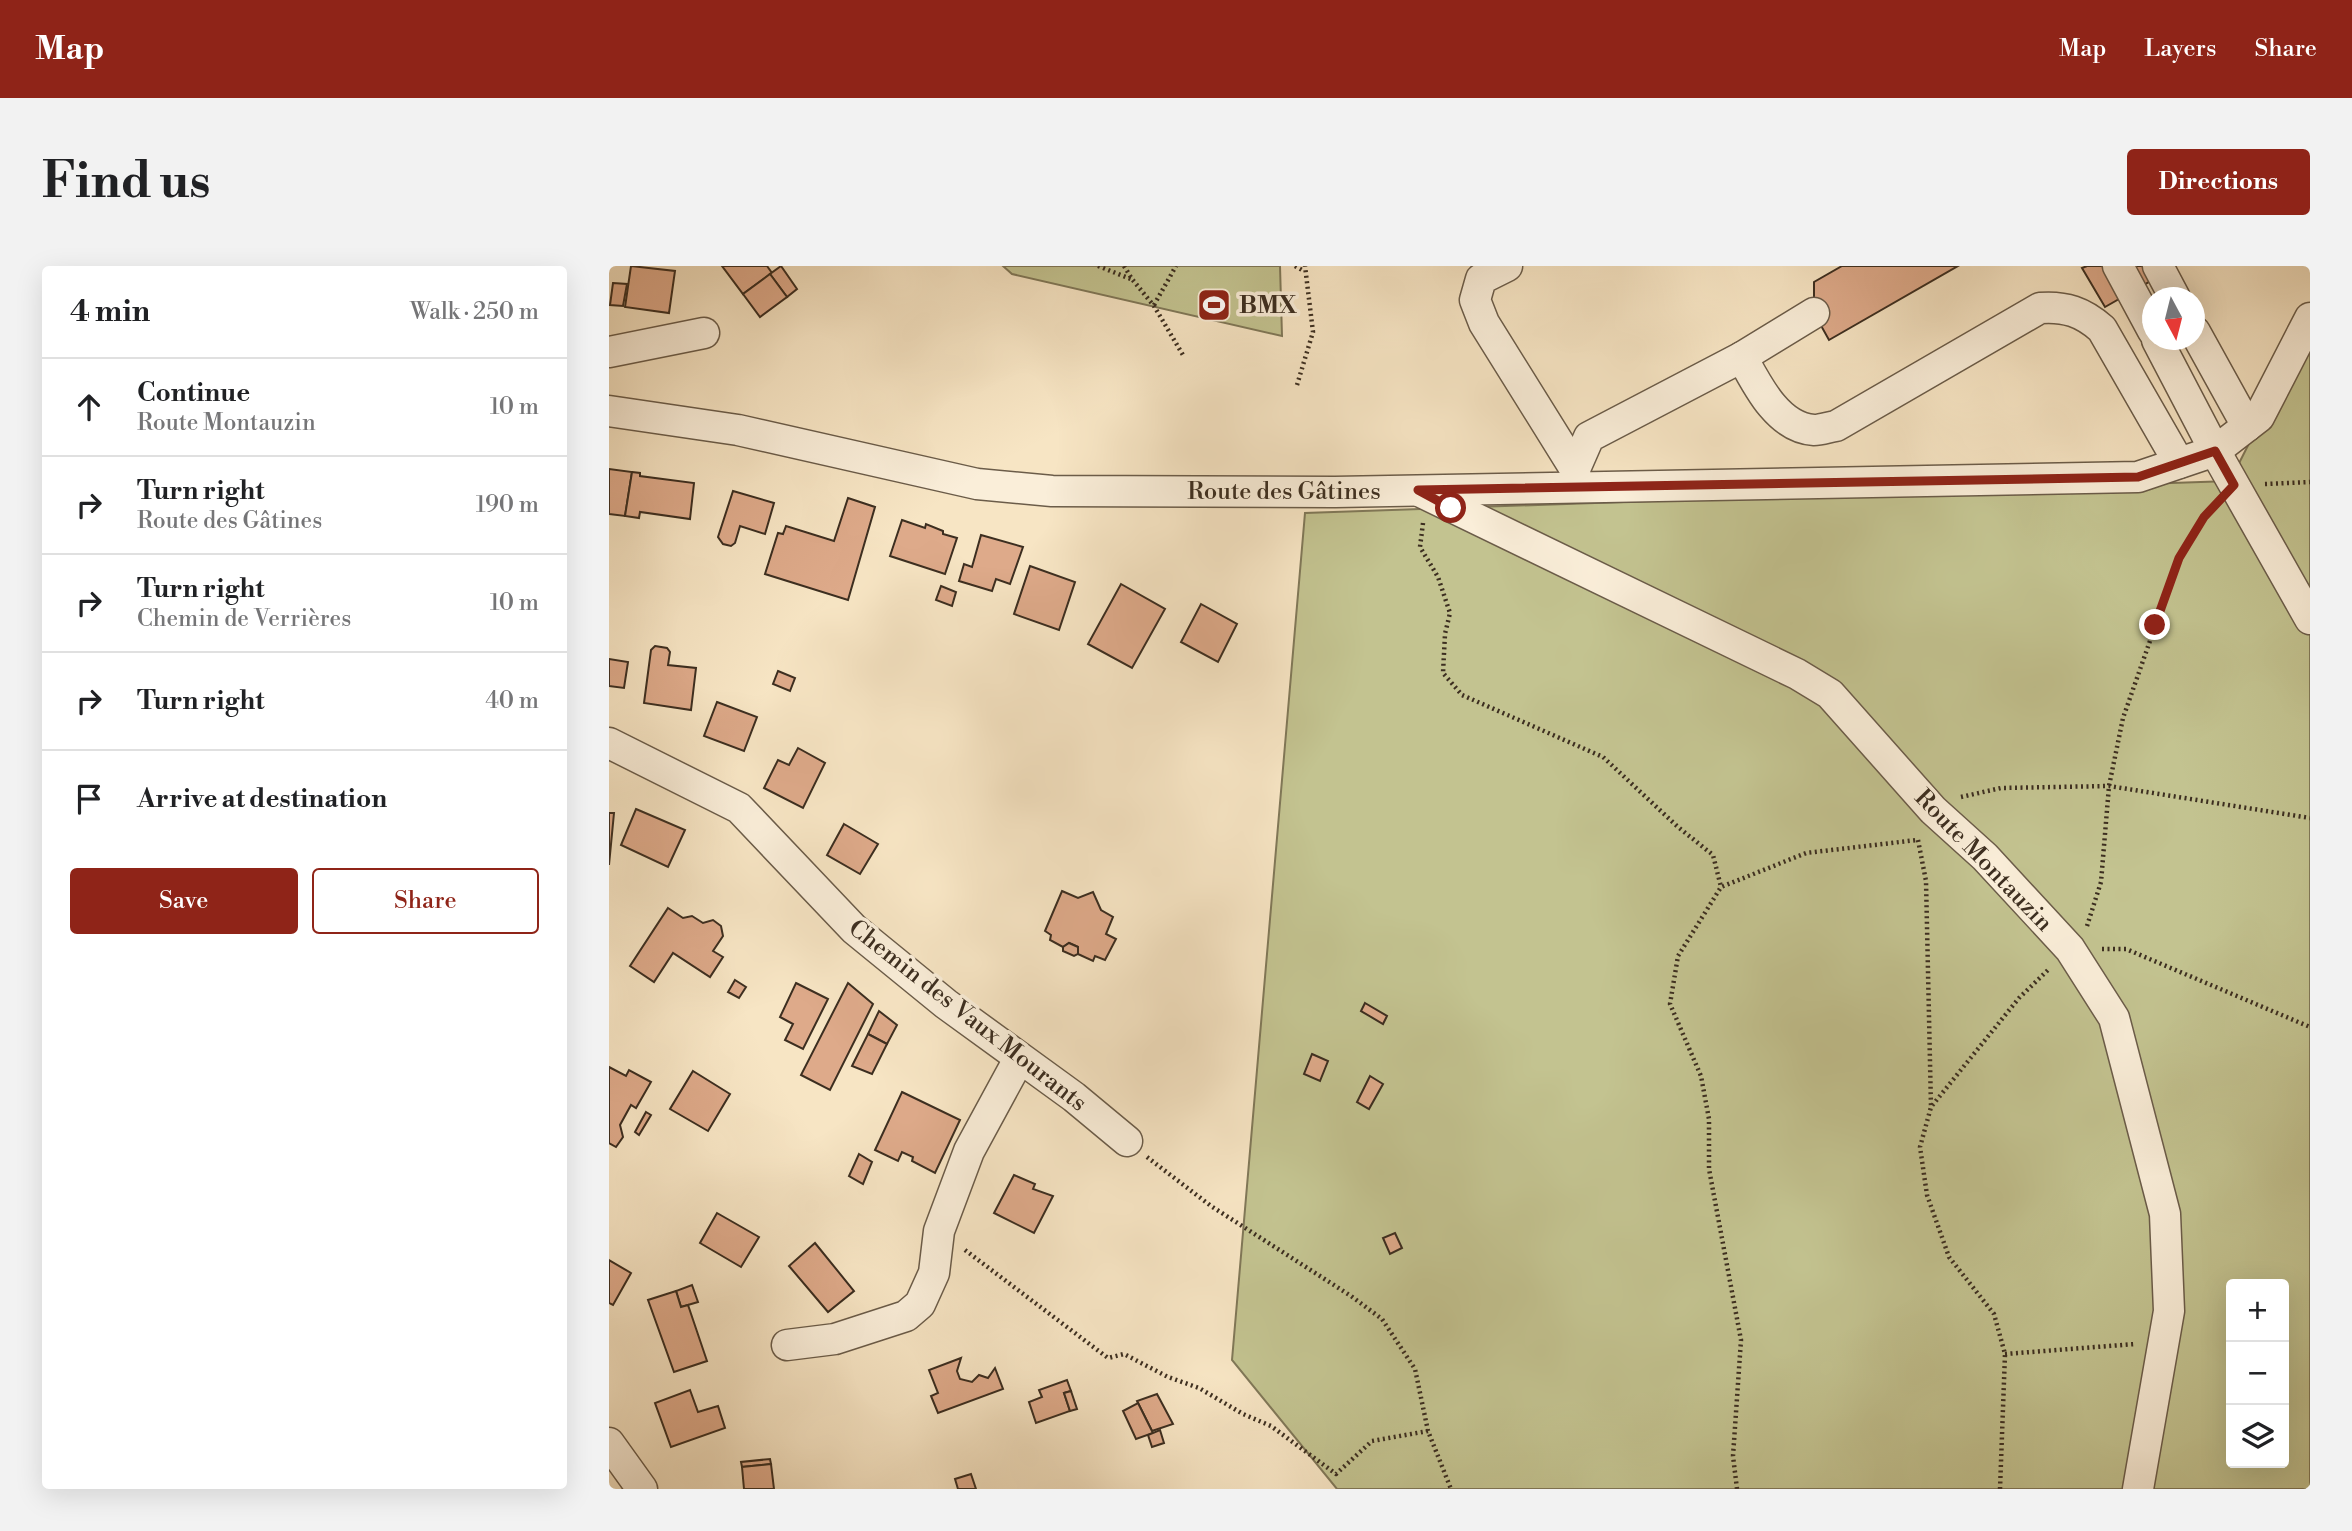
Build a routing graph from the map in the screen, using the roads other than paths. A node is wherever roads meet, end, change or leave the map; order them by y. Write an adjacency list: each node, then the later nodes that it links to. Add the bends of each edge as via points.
1 (1507, 266): 17 (street, via 1481,279 1475,300 1484,323)
2 (2118, 266): 5 (street)
3 (2158, 266): 4 (street)
4 (2169, 287)
5 (2142, 311)
6 (1814, 313): 12 (street)
7 (2310, 318): 14 (street, Route des Gâtines, via 2259,417)
8 (704, 333): 11 (street)
9 (2162, 350): 15 (street)
10 (2205, 350): 14 (street)
11 (609, 352)
12 (1742, 357): 16 (street, via 1783,418 1815,430 1836,426 2040,308 2072,310 2102,329); 17 (street, via 1589,437)
13 (609, 411): 18 (street, Route des Gâtines, via 738,430 977,484 1115,493)
14 (2247, 426): 15 (street, Route des Gâtines)
15 (2215, 451): 16 (street, Route des Gâtines); 19 (street)
16 (2179, 463): 17 (street, Route des Gâtines, via 2138,477)
17 (1576, 478): 18 (street, Route des Gâtines)
18 (1418, 490): 26 (street, Route Montauzin, via 1830,694 1933,810 1985,857 2070,949 2114,1018 2165,1214 2169,1311)
19 (2310, 619)
20 (609, 743): 21 (street, Chemin des Vaux Mourants, via 739,808 854,929)
21 (1019, 1059): 22 (street, Chemin des Vaux Mourants); 23 (street, via 968,1151 939,1231 934,1273 920,1304 905,1316 835,1339)
22 (1127, 1141)
23 (787, 1345)
24 (609, 1443): 25 (street)
25 (642, 1489)
26 (2138, 1489)

